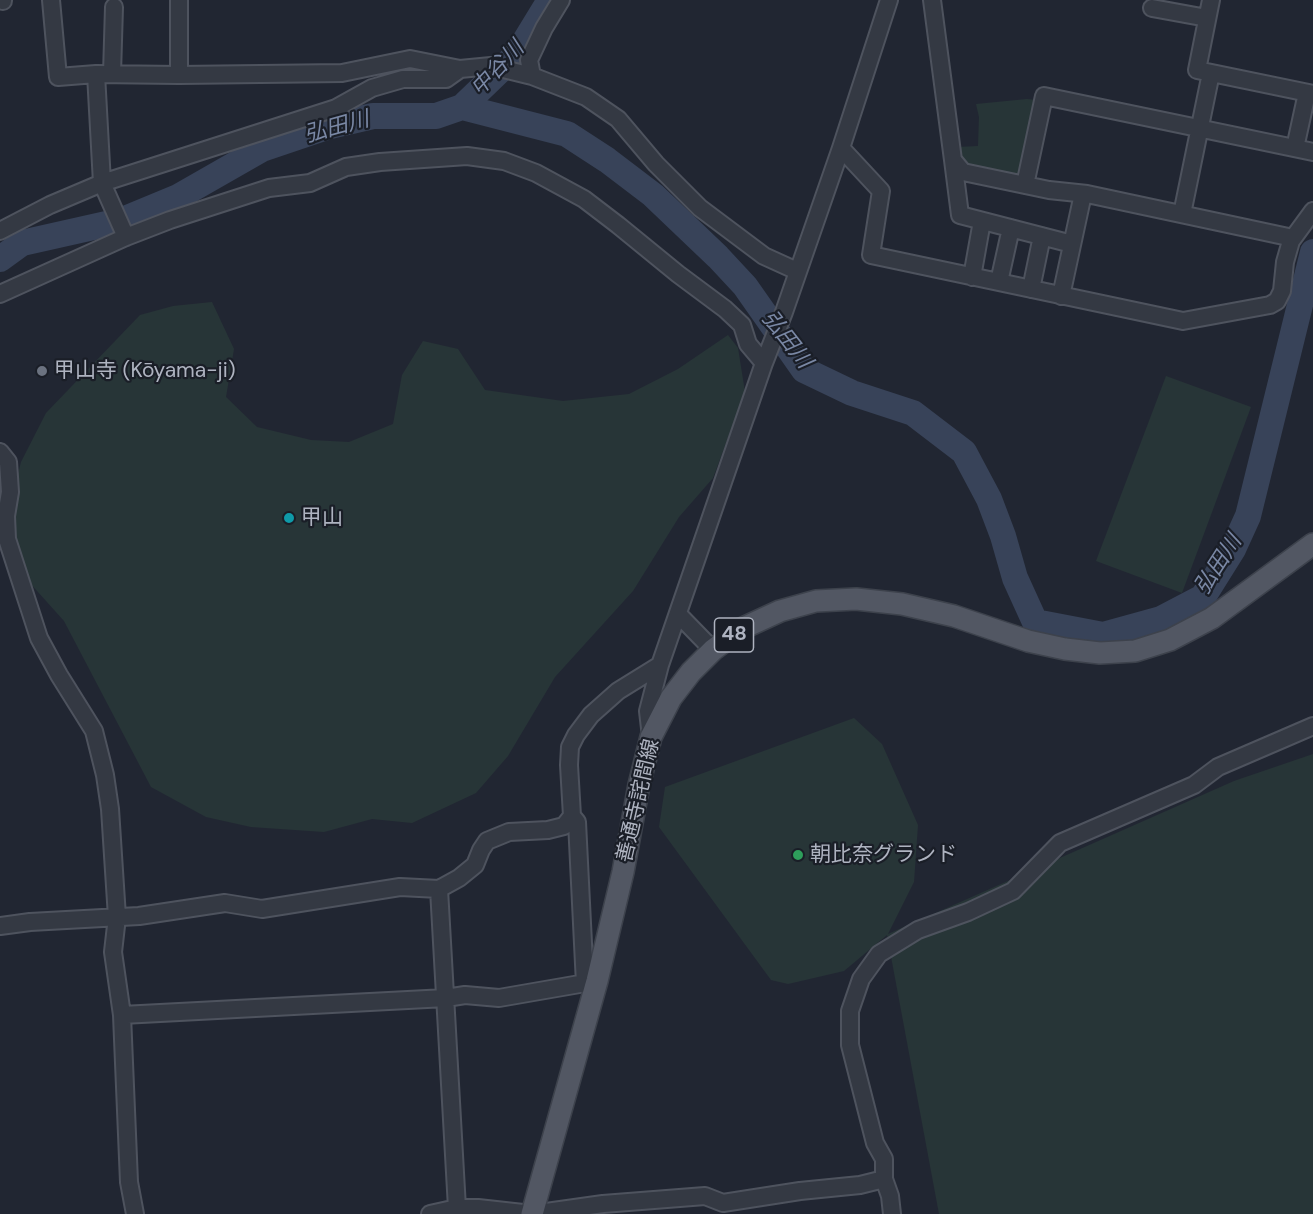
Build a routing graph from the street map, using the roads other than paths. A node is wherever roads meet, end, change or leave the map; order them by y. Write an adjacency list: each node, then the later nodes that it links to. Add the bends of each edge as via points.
1 (51, 0): 12 (street, via 58,77)
2 (179, 0): 14 (street)
3 (561, 0): 13 (street, via 543,28)
4 (890, 0): 17 (street)
5 (932, 0): 20 (street)
6 (1211, 0): 9 (street)
7 (114, 7): 12 (street)
8 (1152, 8): 9 (street)
9 (1207, 18): 11 (street, via 1197,70)
10 (460, 69): 13 (street, via 491,66); 14 (street, via 410,59 342,72); 21 (street, via 446,79 403,79 372,88 336,108)
11 (1211, 73): 15 (street); 16 (street)
12 (104, 74): 14 (street); 21 (street)
13 (525, 74): 33 (street, via 586,97 618,118 700,208 764,256)
14 (179, 75)
15 (1310, 93): 18 (street)
16 (1200, 128): 18 (street); 22 (street, via 1044,96); 25 (street)
17 (841, 148): 33 (street); 34 (street, via 881,191 872,255)
18 (1296, 148): 19 (street)
19 (1313, 152)
20 (953, 160): 22 (street, via 963,172); 26 (street, via 960,215)
21 (102, 183): 28 (street); 30 (street)
22 (1025, 184): 23 (street)
23 (1083, 194): 25 (street); 32 (street)
24 (1313, 211): 31 (street)
25 (1182, 214): 31 (street)
26 (982, 221): 27 (street); 34 (street)
27 (1011, 228): 29 (street); 35 (street)
28 (0, 231)
29 (1042, 236): 32 (street); 36 (street)
30 (126, 237): 37 (street); 39 (street, via 269,188 310,183 346,167 468,156 504,161 536,173 618,225 725,309 742,325 748,344)
31 (1293, 238): 38 (street, via 1282,291 1270,305 1183,321)
32 (1072, 244): 38 (street)
33 (797, 271): 39 (street)
34 (972, 277): 35 (street)
35 (999, 282): 36 (street)
36 (1031, 289): 38 (street)
37 (0, 294)
38 (1061, 296)
39 (765, 358): 42 (street)
40 (0, 452): 49 (street, via 8,462 7,539 39,638 94,731 100,750 110,809)
41 (1313, 544): 43 (main road, 善通寺詫間線 / 48, via 1212,618 1170,640 1135,651 1065,649 954,616 856,599 816,601 780,611 741,629)
42 (678, 614): 43 (street); 44 (street)
43 (713, 650): 46 (main road, 善通寺詫間線 / 48, via 671,698)
44 (660, 665): 46 (street, via 648,711); 47 (street, via 618,691 576,735 570,747 569,765)
45 (1313, 726): 54 (street, via 1218,767 1194,786 1060,843 1013,891 918,930 879,954 861,978 850,1011 850,1045 875,1143 884,1159)
46 (651, 737): 51 (main road, 善通寺詫間線 / 48, via 623,872)
47 (572, 816): 48 (street, via 564,826 509,832 487,841 475,865); 51 (street, via 577,822)
48 (439, 889): 49 (street, via 400,887 262,909 225,903); 52 (street)
49 (117, 917): 50 (street); 53 (street, via 113,952)
50 (0, 926)
51 (591, 982): 52 (street, via 499,998); 59 (main road, 善通寺詫間線 / 48)
52 (446, 998): 53 (street); 56 (street)
53 (122, 1015): 57 (street, via 129,1182)
54 (884, 1179): 55 (street, via 723,1203); 61 (street)
55 (705, 1196): 59 (street); 60 (street)
56 (457, 1208): 58 (street); 59 (street)
57 (135, 1214)
58 (430, 1214)
59 (532, 1214)
60 (706, 1214)
61 (892, 1214)

